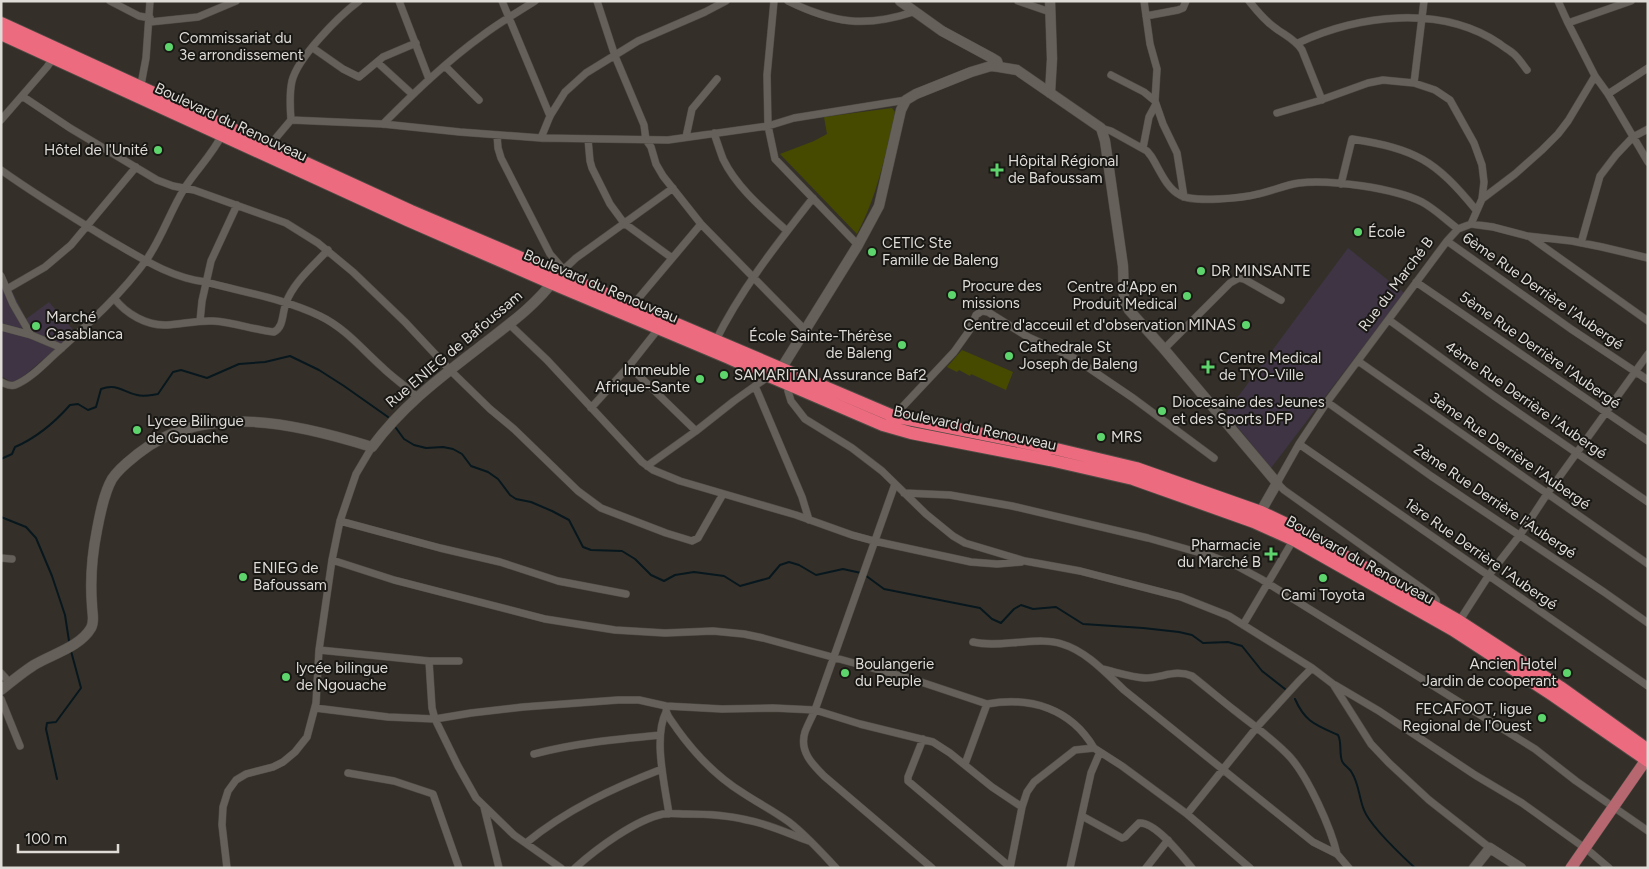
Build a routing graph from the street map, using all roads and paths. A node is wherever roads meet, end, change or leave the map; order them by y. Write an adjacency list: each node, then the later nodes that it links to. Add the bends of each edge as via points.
1 (110, 1): 25 (street)
2 (150, 1): 25 (street)
3 (236, 1): 25 (street, via 198,17)
4 (360, 1): 31 (street)
5 (399, 1): 29 (street)
6 (502, 1): 23 (street)
7 (535, 1): 23 (street)
8 (597, 1): 33 (street)
9 (726, 1): 33 (street, via 638,41)
10 (774, 1): 58 (street, via 767,75)
11 (788, 1): 21 (street, via 823,16 852,22 883,21)
12 (900, 1): 21 (street)
13 (1018, 1): 20 (street)
14 (1144, 1): 22 (street)
15 (1186, 1): 22 (street, via 1178,10)
16 (1249, 1): 30 (street, via 1273,27)
17 (1424, 1): 24 (street)
18 (1558, 1): 27 (street)
19 (1631, 1): 27 (street)
20 (1050, 7): 45 (street)
21 (913, 12): 36 (street, via 997,61)
22 (1146, 16): 52 (street, via 1157,69)
23 (509, 17): 35 (street); 54 (street)
24 (1423, 18): 30 (street, via 1395,18 1340,26); 38 (street, via 1467,27 1488,36 1514,55); 43 (street)
25 (150, 20): 44 (street)
26 (1, 23): 32 (highway, Boulevard du Renouveau)
27 (1568, 23): 40 (street)
28 (1, 34): 32 (highway, Boulevard du Renouveau)
29 (416, 43): 34 (street); 41 (street)
30 (1298, 43): 51 (street)
31 (313, 48): 34 (street, via 356,77 362,76); 56 (street, via 292,81)
32 (56, 53): 44 (highway, Boulevard du Renouveau); 48 (street)
33 (615, 56): 54 (street, via 591,69 571,86); 68 (street, via 644,125)
34 (377, 62): 46 (street)
35 (445, 66): 41 (street); 49 (street)
36 (999, 67): 45 (street, via 1017,70); 50 (street, via 971,72)
37 (1648, 68): 47 (street)
38 (1527, 70)
39 (1111, 75): 52 (street)
40 (1595, 76): 47 (street); 79 (street, via 1558,134 1522,168)
41 (429, 80): 46 (street)
42 (717, 80): 64 (street, via 692,109)
43 (1414, 83): 51 (street, via 1383,80); 79 (street, via 1435,90 1450,100 1479,155 1483,174)
44 (139, 92): 61 (highway, Boulevard du Renouveau)
45 (1050, 93): 59 (street)
46 (412, 94): 57 (street)
47 (1608, 94): 65 (street)
48 (22, 96): 55 (street); 72 (street)
49 (479, 100)
50 (906, 100): 58 (street, via 794,118); 91 (street, via 900,110 878,206)
51 (1322, 100): 53 (street)
52 (1156, 102): 69 (street, via 1149,117); 78 (street, via 1177,153)
53 (1277, 113)
54 (550, 116): 66 (street)
55 (1, 120)
56 (291, 120): 57 (street); 70 (street)
57 (383, 124): 63 (street)
58 (768, 126): 62 (street); 77 (street, via 777,162)
59 (1100, 128): 69 (street); 116 (street, via 1106,141 1123,266 1124,300)
60 (1648, 129): 65 (street)
61 (224, 131): 70 (highway, Boulevard du Renouveau); 76 (street)
62 (714, 133): 64 (street); 87 (street, via 734,178)
63 (497, 135): 66 (street); 97 (street, via 499,153 550,254)
64 (686, 137): 68 (street)
65 (1633, 137): 71 (street); 90 (street, via 1600,176)
66 (541, 138): 67 (street)
67 (588, 139): 68 (street); 82 (street, via 594,173)
68 (646, 140): 75 (street, via 656,164)
69 (1143, 148): 78 (street, via 1152,156 1172,190)
70 (268, 151): 97 (highway, Boulevard du Renouveau, via 381,203)
71 (1648, 162)
72 (136, 167): 76 (street, via 157,180); 85 (street)
73 (1, 170): 85 (street)
74 (1341, 184): 78 (street, via 1298,183 1256,195); 81 (street, via 1352,139 1386,144 1430,163 1451,180); 86 (street, via 1414,198)
75 (673, 188): 82 (street); 83 (street)
76 (184, 189): 80 (street); 95 (street)
77 (813, 198): 87 (street); 91 (street)
78 (1184, 198)
79 (1482, 198): 81 (street)
80 (237, 205): 92 (street, via 294,227); 99 (street, via 211,261)
81 (1476, 210): 84 (street)
82 (624, 223): 93 (street); 97 (street)
83 (701, 224): 93 (street); 98 (street)
84 (1470, 224): 86 (street, Rue du Marché B); 88 (street)
85 (87, 227): 95 (street); 101 (street, via 58,257)
86 (1458, 229): 89 (street, Rue du Marché B)
87 (787, 231): 98 (street)
88 (1527, 236): 90 (street); 108 (street)
89 (1447, 241): 100 (street, Rue du Marché B); 121 (street, 6ème Rue Derrière l'Aubergé)
90 (1581, 243): 94 (street)
91 (858, 245): 112 (street)
92 (328, 250): 104 (street, via 294,288); 120 (street)
93 (672, 258): 105 (street)
94 (1648, 258)
95 (146, 260): 99 (street, via 177,275); 102 (street)
96 (1, 276): 101 (street)
97 (557, 276): 105 (highway, Boulevard du Renouveau); 109 (street, Rue ENIEG de Bafoussam, via 528,309)
98 (754, 276): 112 (street); 114 (street)
99 (206, 282): 104 (street); 107 (street)
100 (1416, 282): 106 (street, Rue du Marché B); 130 (street, 5ème Rue Derrière l'Aubergé)
101 (7, 289): 113 (street)
102 (114, 298): 107 (street, via 131,314 152,323 166,325); 115 (street)
103 (1281, 300): 116 (street, via 1239,278 1230,283)
104 (286, 303): 107 (street, via 280,328 274,332 245,325); 127 (street, via 321,316 337,326)
105 (630, 310): 111 (highway, Boulevard du Renouveau); 114 (highway, Boulevard du Renouveau)
106 (1389, 320): 118 (street, Rue du Marché B); 136 (street, 4ème Rue Derrière l'Aubergé)
107 (200, 321)
108 (1648, 321)
109 (509, 324): 120 (street, Rue ENIEG de Bafoussam); 129 (street)
110 (1, 327): 113 (street)
111 (659, 328): 119 (street); 122 (highway, Boulevard du Renouveau)
112 (805, 330): 123 (street)
113 (31, 335): 115 (street)
114 (715, 342): 123 (highway, Boulevard du Renouveau)
115 (62, 348): 125 (street, via 19,383 13,386)
116 (1164, 349): 139 (street)
117 (1648, 354): 121 (street)
118 (1358, 361): 128 (street, Rue du Marché B); 143 (street, 3ème Rue Derrière l'Aubergé)
119 (629, 366): 129 (street); 132 (street)
120 (450, 370): 127 (street, Rue ENIEG de Bafoussam); 142 (street, via 578,491 601,508 692,541 698,538)
121 (1636, 371): 124 (street, 6ème Rue Derrière l'Aubergé); 130 (street)
122 (769, 376): 123 (highway, Boulevard du Renouveau); 126 (street)
123 (787, 376): 131 (highway, Boulevard du Renouveau); 140 (street, via 791,401 805,419 852,448)
124 (1648, 380)
125 (1, 382)
126 (755, 386): 132 (street); 146 (street)
127 (417, 397): 135 (street, Rue ENIEG de Bafoussam, via 392,420)
128 (1327, 402): 134 (street, Rue du Marché B); 149 (street, 2ème Rue Derrière l'Aubergé)
129 (590, 408): 138 (street)
130 (1606, 412): 133 (street, 5ème Rue Derrière l'Aubergé); 136 (street)
131 (890, 421): 137 (street, via 954,352 976,314 982,311 1074,358); 145 (highway, Boulevard du Renouveau, via 1134,474)
132 (696, 431): 138 (street)
133 (1648, 441)
134 (1299, 444): 139 (street, Rue du Marché B); 156 (street, 1ère Rue Derrière l'Aubergé)
135 (372, 447): 147 (street, Rue ENIEG de Bafoussam, via 356,474); 173 (street, via 284,426 228,421 181,431 152,444 118,470 103,503 90,583 92,626 75,643 34,665)
136 (1577, 452): 143 (street); 144 (street, 4ème Rue Derrière l'Aubergé)
137 (1214, 458)
138 (647, 466): 142 (street, via 680,481)
139 (1276, 483): 145 (street, Rue du Marché B); 159 (street, via 1433,596)
140 (895, 484): 141 (street); 150 (street)
141 (904, 493): 154 (street, via 965,543); 157 (street, via 950,495 1012,506 1148,538 1228,563)
142 (723, 494): 146 (street)
143 (1547, 494): 149 (street); 155 (street, 3ème Rue Derrière l'Aubergé)
144 (1648, 502)
145 (1258, 517): 148 (highway, Boulevard du Renouveau)
146 (809, 520): 150 (street)
147 (340, 521): 153 (street, Rue ENIEG de Bafoussam); 158 (street, via 500,562 558,581)
148 (1296, 535): 157 (street); 159 (highway, Boulevard du Renouveau); 162 (highway, Boulevard du Renouveau)
149 (1520, 535): 156 (street); 160 (street, 2ème Rue Derrière l'Aubergé)
150 (874, 541): 154 (street, via 970,562); 165 (street)
151 (1, 558): 152 (street)
152 (12, 559)
153 (332, 560): 164 (street, Rue ENIEG de Bafoussam); 165 (street, via 394,580 545,619 615,630 744,634)
154 (1025, 561): 161 (street, via 1157,590 1209,607)
155 (1648, 564)
156 (1489, 576): 162 (street); 172 (street, 1ère Rue Derrière l'Aubergé)
157 (1267, 584): 161 (street); 193 (street, via 1517,737)
158 (626, 594)
159 (1437, 608): 162 (highway, Boulevard du Renouveau)
160 (1648, 623)
161 (1243, 625): 169 (street)
162 (1456, 626): 186 (highway, Boulevard du Renouveau, via 1566,698)
163 (973, 642): 168 (street, via 1060,643)
164 (319, 650): 166 (street); 176 (street, Rue ENIEG de Bafoussam)
165 (833, 657): 175 (street); 178 (street)
166 (428, 661): 167 (street); 179 (street)
167 (458, 661)
168 (1101, 668): 180 (street, via 1144,678 1168,674 1192,676); 189 (street)
169 (1312, 668): 171 (street); 180 (street)
170 (1, 673): 173 (street)
171 (1333, 684): 201 (street, via 1377,750 1429,800); 202 (street, via 1379,710)
172 (1648, 686)
173 (5, 687)
174 (1, 699): 183 (street)
175 (987, 704): 184 (street, via 1022,702 1061,713 1087,736); 187 (street)
176 (315, 708): 179 (street); 205 (street, Rue ENIEG de Bafoussam, via 307,737 295,752 273,767 246,774 236,780 228,791 222,825)
177 (666, 709): 178 (street); 179 (street, via 639,700 618,700 523,707); 181 (street); 199 (street, via 690,746 724,780 770,808)
178 (815, 710): 182 (street); 211 (street, via 804,744 811,763)
179 (435, 720): 191 (street, via 469,786)
180 (1258, 727): 189 (street); 203 (street, via 1297,766 1322,812)
181 (660, 735): 185 (street, via 557,748); 188 (street)
182 (923, 738): 187 (street); 204 (street, via 908,782)
183 (20, 746)
184 (1097, 750): 192 (street, via 1075,750 1044,773 1034,782); 195 (street); 196 (street)
185 (534, 754)
186 (1647, 759): 193 (main road)
187 (964, 764): 192 (street)
188 (662, 769): 194 (street); 200 (street, via 570,811)
189 (1224, 769): 195 (street); 203 (street, via 1313,842)
190 (348, 774): 206 (street, via 394,781 433,794)
191 (484, 806): 200 (street); 207 (street)
192 (1022, 807): 204 (street)
193 (1616, 808): 197 (street); 202 (main road)
194 (669, 814): 199 (street, via 748,820); 209 (street, via 652,818 621,833)
195 (1187, 814): 215 (street)
196 (1082, 816): 198 (street, via 1122,838 1139,823 1146,823); 212 (street)
197 (1648, 831)
198 (1168, 840): 213 (street); 214 (street)
199 (809, 841): 210 (street)
200 (526, 843): 208 (street)
201 (1490, 848): 217 (street); 218 (street)
202 (1587, 849): 219 (main road); 220 (main road); 221 (street)
203 (1337, 854): 216 (street)
204 (1010, 867)
205 (227, 868)
206 (459, 868)
207 (499, 868)
208 (561, 868)
209 (575, 868)
210 (836, 868)
211 (932, 868)
212 (1070, 868)
213 (1146, 868)
214 (1192, 868)
215 (1250, 868)
216 (1349, 868)
217 (1474, 868)
218 (1521, 868)
219 (1571, 868)
220 (1577, 868)
221 (1609, 868)

